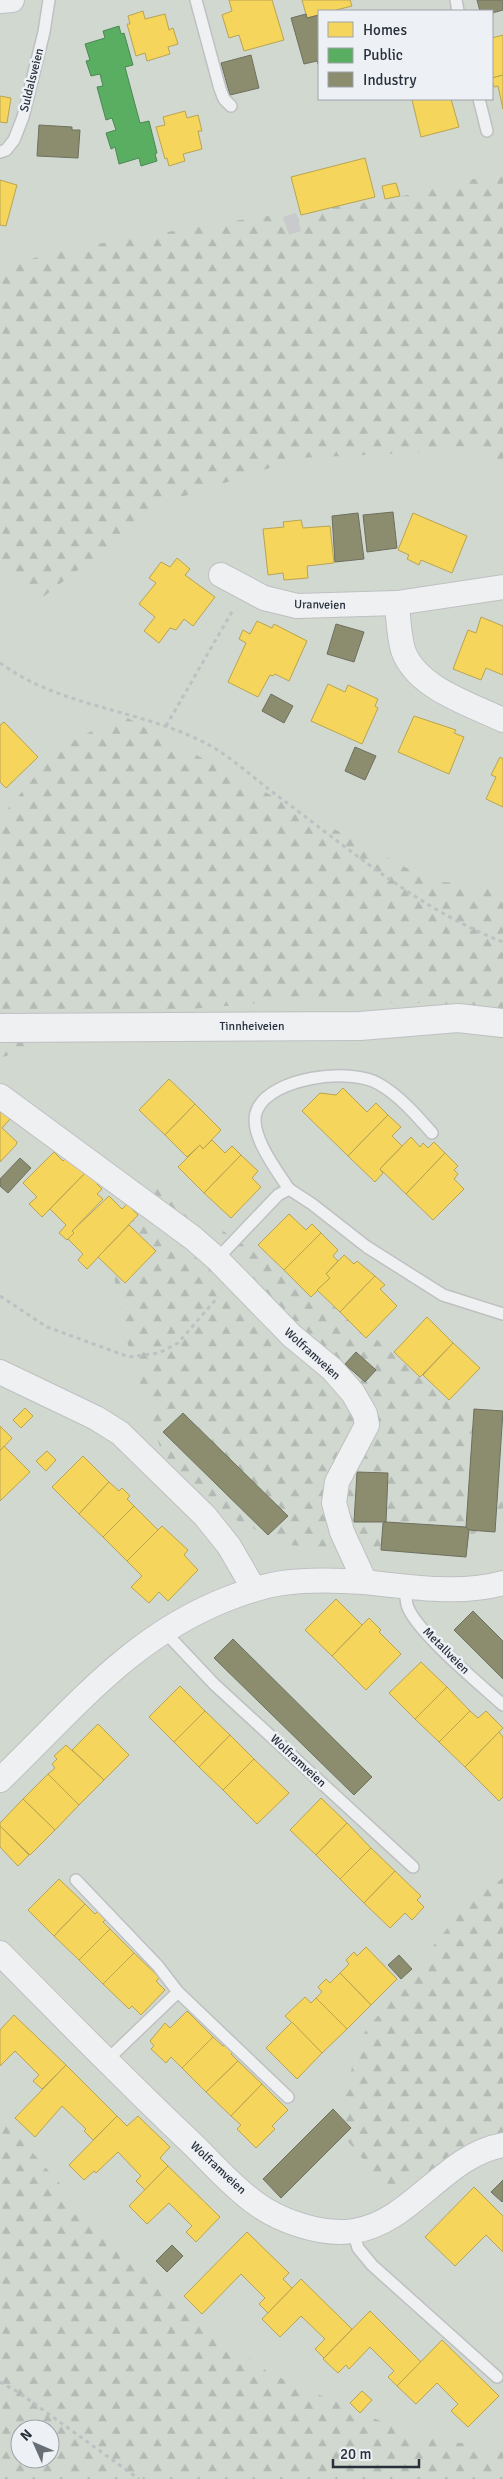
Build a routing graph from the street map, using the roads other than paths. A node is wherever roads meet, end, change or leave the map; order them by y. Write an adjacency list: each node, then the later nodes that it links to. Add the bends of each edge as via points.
1 (0, 0): 2 (street)
2 (12, 0)
3 (49, 0): 8 (lane, Suldalsveien, via 23,117 14,140)
4 (196, 0): 6 (lane, via 222,94)
5 (479, 100): 7 (lane)
6 (231, 106)
7 (487, 131)
8 (0, 152)
9 (221, 575): 11 (street, Uranveien, via 264,598 296,606)
10 (503, 587): 11 (street, Uranveien)
11 (396, 603): 12 (street, via 403,650 414,669 430,683)
12 (503, 720)
13 (503, 1024): 14 (street, Tinnheiveien, via 458,1018 360,1026)
14 (0, 1028)
15 (0, 1096): 18 (street, Wolframveien)
16 (432, 1133): 17 (lane, via 398,1098 361,1076 338,1074 310,1078 288,1086 268,1096 257,1110 256,1125 262,1145)
17 (289, 1189): 18 (lane, via 278,1195); 19 (lane, via 367,1247 443,1296)
18 (217, 1259): 21 (street, Wolframveien, via 292,1336 332,1369 353,1393 365,1414 367,1425 337,1482 334,1503 342,1532)
19 (503, 1314)
20 (0, 1372): 24 (street, via 120,1433 205,1516 229,1546)
21 (365, 1582): 23 (street); 24 (street, via 323,1580)
22 (503, 1583): 23 (street, via 464,1588)
23 (404, 1586): 26 (lane, Metallveien, via 408,1607 416,1620 439,1647)
24 (254, 1589): 25 (street, via 213,1605)
25 (164, 1631): 27 (street, via 111,1669); 28 (lane, Wolframveien, via 214,1684)
26 (503, 1705)
27 (0, 1780)
28 (413, 1867)
29 (76, 1880): 31 (lane, via 158,1966)
30 (0, 1952): 32 (street, Wolframveien)
31 (178, 1992): 32 (lane); 33 (lane)
32 (106, 2060): 35 (street, Wolframveien, via 254,2202 286,2221 315,2229)
33 (288, 2098)
34 (503, 2145): 35 (street, Wolframveien, via 465,2162 382,2222)
35 (353, 2231): 36 (lane, via 358,2248 372,2265)
36 (497, 2377)

